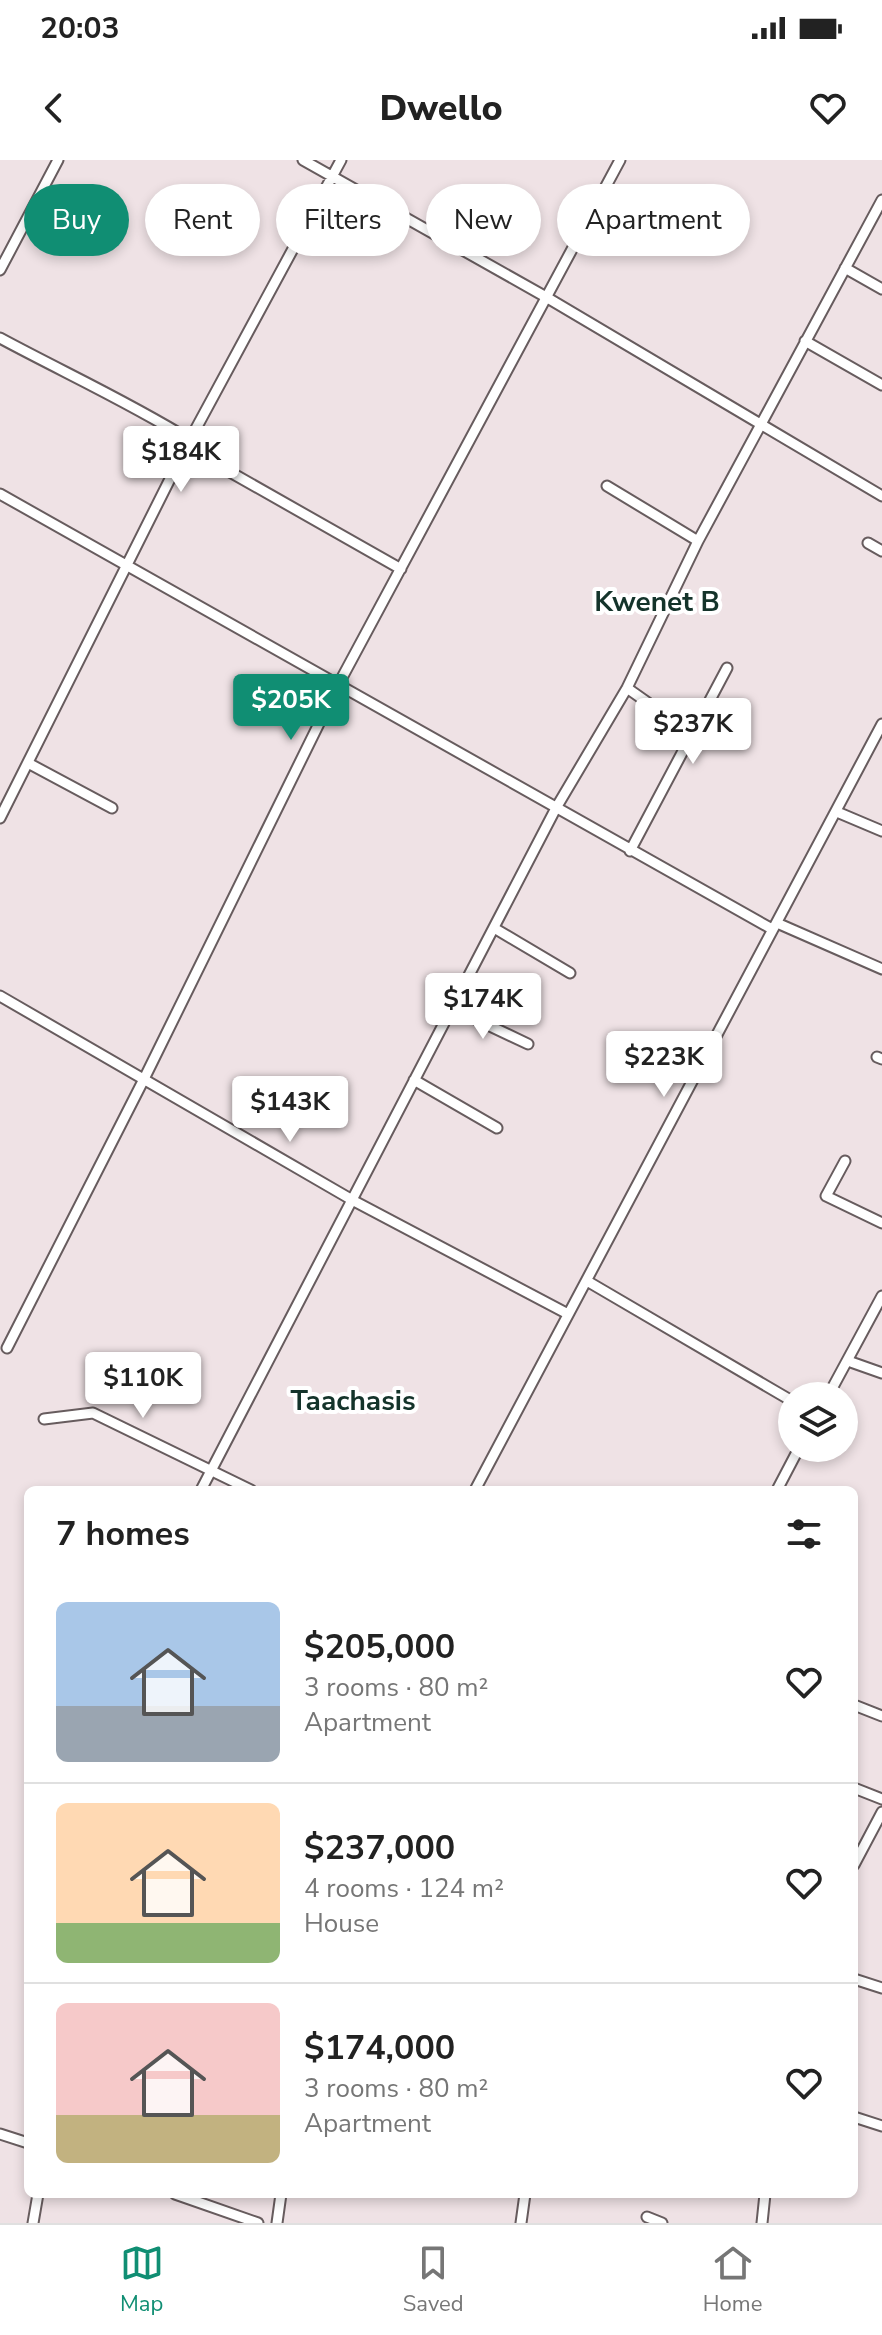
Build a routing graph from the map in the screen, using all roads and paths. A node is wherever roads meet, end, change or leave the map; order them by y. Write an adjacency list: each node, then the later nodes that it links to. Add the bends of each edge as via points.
1 (58, 160): 8 (street)
2 (303, 160): 5 (street)
3 (341, 160): 5 (street)
4 (620, 160): 10 (street)
5 (332, 176): 10 (street); 15 (street)
6 (882, 200): 7 (street)
7 (845, 268): 9 (street); 12 (street)
8 (0, 270)
9 (882, 289)
10 (546, 297): 14 (street); 23 (street)
11 (0, 338): 15 (street, via 136,406)
12 (805, 341): 13 (street); 14 (street)
13 (882, 385)
14 (761, 425): 18 (street); 19 (street)
15 (188, 443): 22 (street); 23 (street)
16 (607, 486): 19 (street)
17 (0, 494): 22 (street)
18 (882, 496)
19 (698, 541): 26 (street)
20 (868, 543): 21 (street)
21 (882, 551)
22 (126, 566): 25 (street); 29 (street)
23 (401, 569): 25 (street)
24 (727, 668): 28 (street)
25 (337, 687): 31 (street); 43 (street)
26 (627, 688): 28 (street); 31 (street)
27 (882, 724): 32 (street)
28 (692, 734): 35 (street)
29 (28, 763): 30 (street); 33 (street)
30 (112, 808)
31 (556, 808): 35 (street); 37 (street)
32 (837, 812): 34 (street); 36 (street)
33 (0, 818)
34 (882, 831)
35 (630, 851): 36 (street)
36 (774, 926): 38 (street); 49 (street)
37 (494, 928): 39 (street); 41 (street)
38 (882, 969)
39 (570, 973)
40 (0, 996): 43 (street)
41 (452, 1008): 42 (street); 44 (street)
42 (528, 1044)
43 (144, 1079): 47 (street); 52 (street)
44 (414, 1080): 45 (street); 47 (street)
45 (497, 1128)
46 (845, 1161): 48 (street, via 826,1196)
47 (354, 1201): 51 (street); 59 (street)
48 (882, 1223)
49 (587, 1281): 51 (street); 56 (street)
50 (882, 1296): 53 (street)
51 (568, 1314): 62 (street)
52 (7, 1348)
53 (848, 1361): 54 (street); 55 (street)
54 (882, 1373)
55 (836, 1382)
56 (778, 1393)
57 (44, 1419): 59 (street, via 93,1413)
58 (792, 1462): 63 (street)
59 (212, 1469): 60 (street); 61 (street)
60 (203, 1486)
61 (244, 1486)
62 (477, 1486)
63 (779, 1486)
64 (858, 1707): 65 (street)
65 (882, 1716)
66 (858, 1790): 67 (street)
67 (882, 1799)
68 (882, 1812): 69 (street)
69 (858, 1856)
70 (858, 1980): 71 (street)
71 (882, 1988)
72 (858, 2118): 73 (street)
73 (882, 2126)
74 (0, 2134): 75 (street)
75 (24, 2142)
76 (37, 2198): 82 (street)
77 (186, 2198): 83 (street)
78 (280, 2198): 84 (street)
79 (524, 2198): 85 (street)
80 (765, 2198): 87 (street)
81 (647, 2217): 86 (street)
82 (33, 2223)
83 (258, 2223)
84 (277, 2223)
85 (521, 2223)
86 (662, 2223)
87 (762, 2223)

